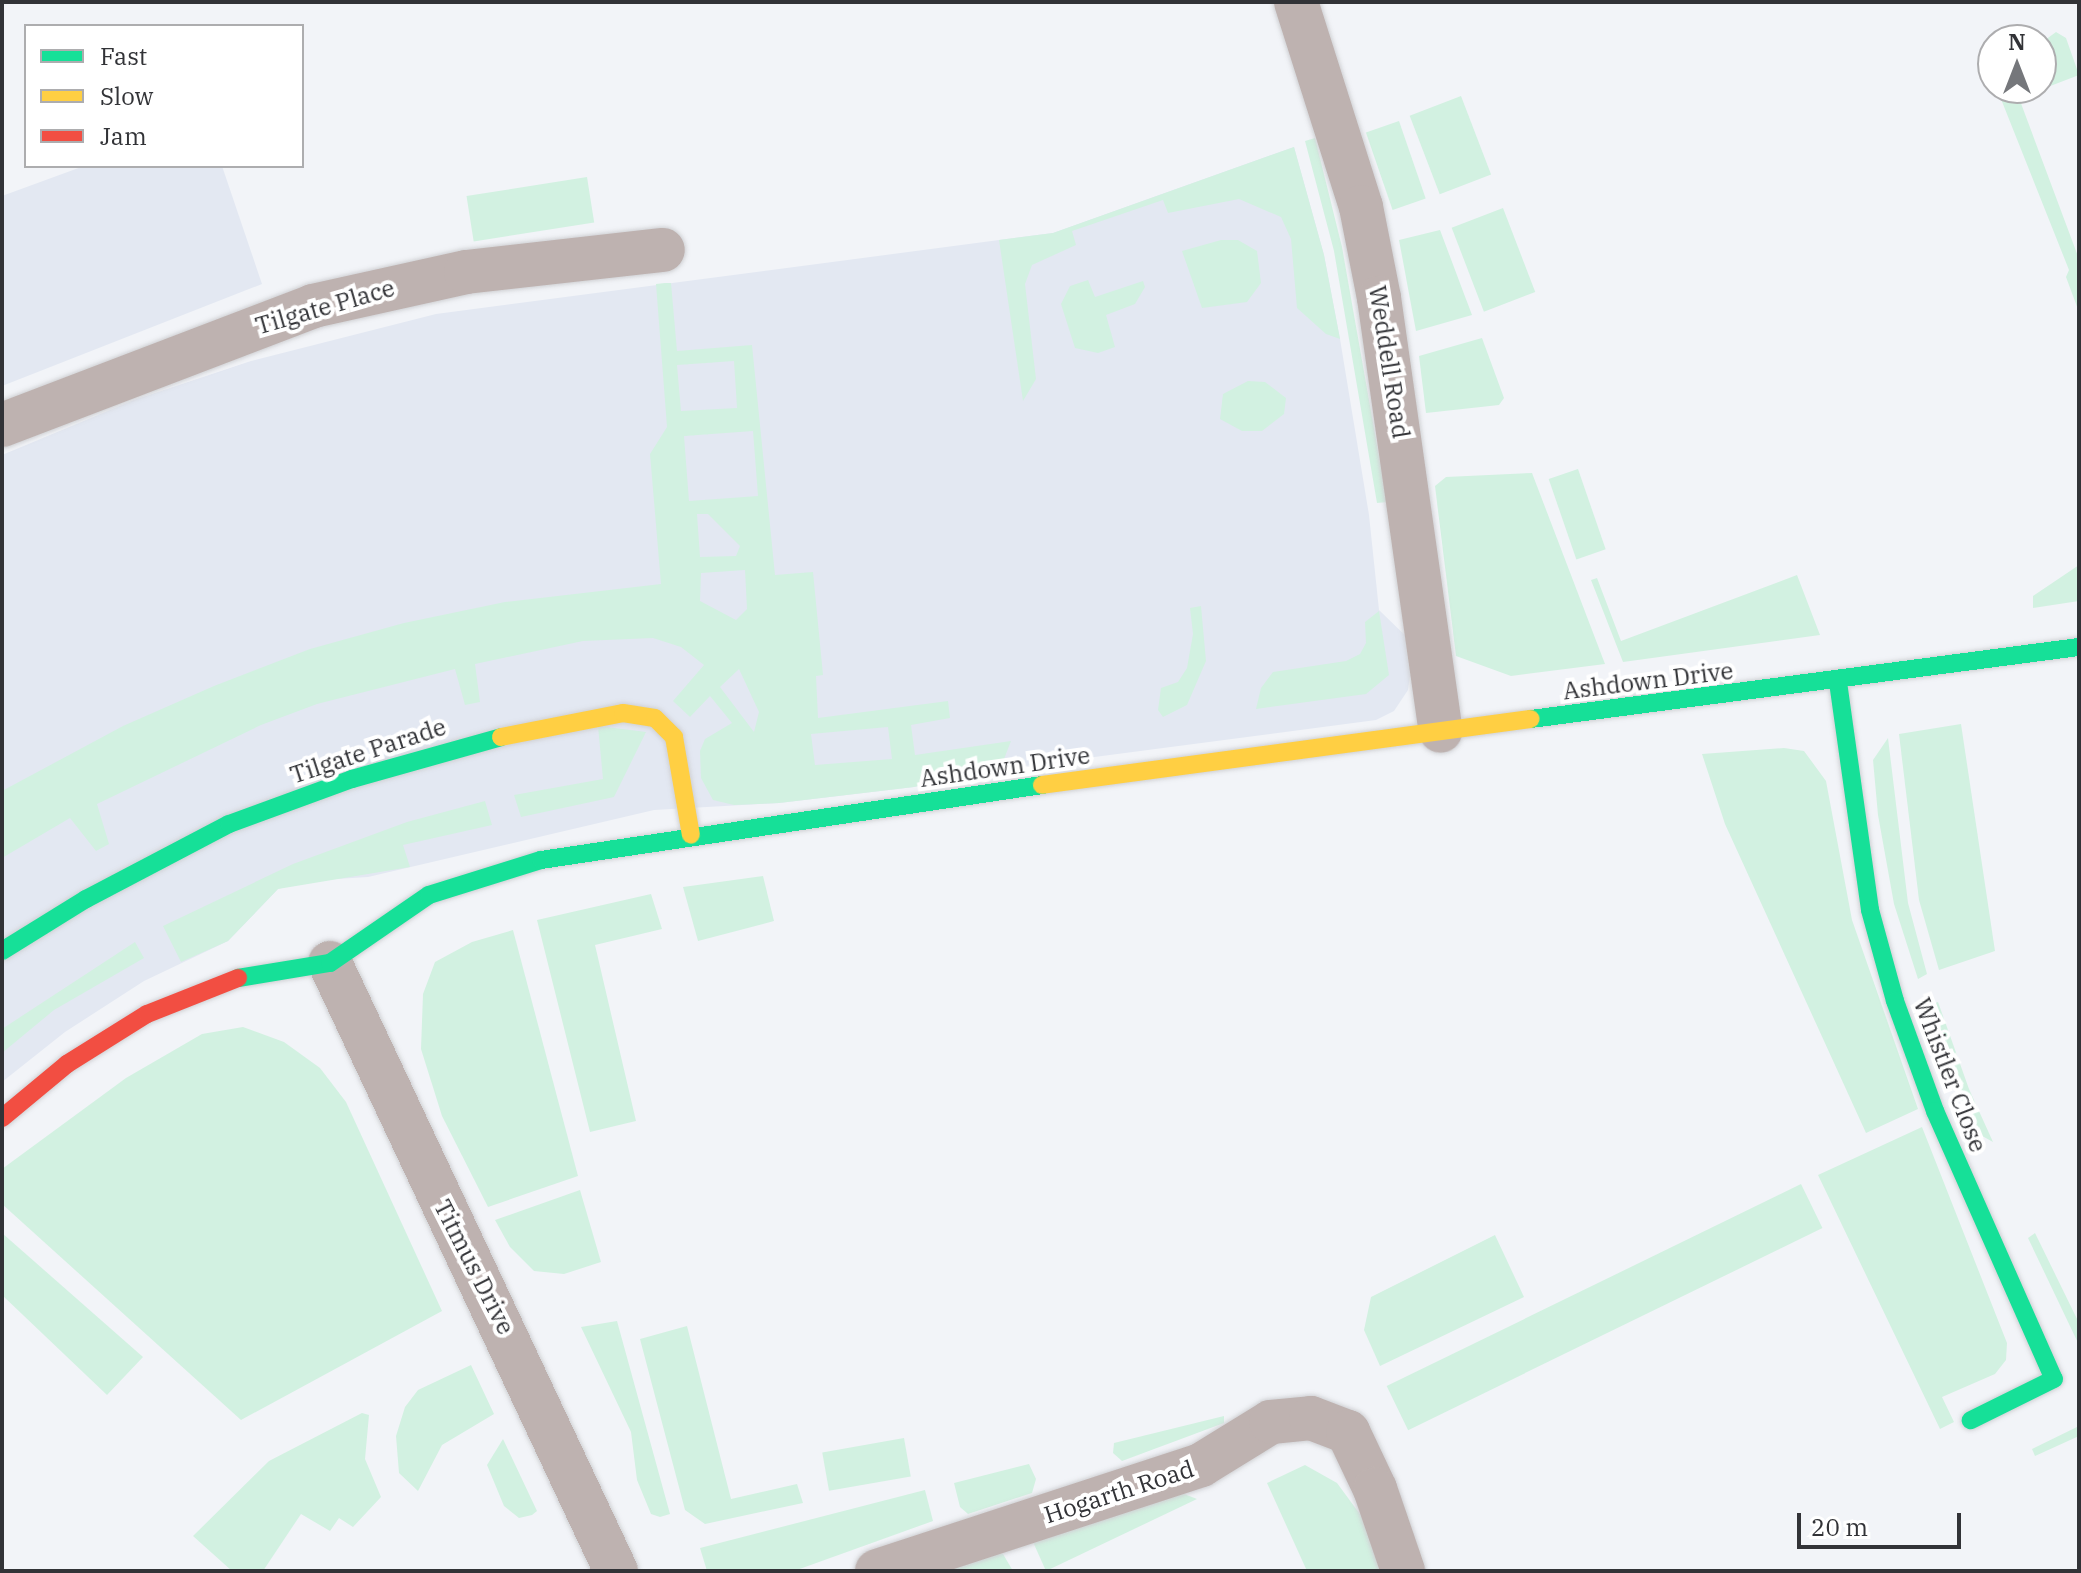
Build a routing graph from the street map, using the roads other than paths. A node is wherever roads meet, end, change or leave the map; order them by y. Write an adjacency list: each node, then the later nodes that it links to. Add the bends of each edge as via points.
1 (1296, 2): 6 (street, Weddell Road, via 1345,154 1373,268)
2 (663, 250): 3 (street, Tilgate Place, via 466,272 313,306)
3 (2, 425)
4 (2079, 647): 5 (street, Ashdown Drive)
5 (1838, 682): 6 (street, Ashdown Drive); 11 (street, Whistler Close, via 1870,910 1895,1001 1935,1111 2054,1379)
6 (1441, 731): 7 (street, Ashdown Drive)
7 (691, 835): 8 (street, Tilgate Parade, via 674,737 655,718 623,713 542,725 352,779 229,824 86,899); 9 (street, Ashdown Drive, via 541,860 429,895)
8 (2, 951)
9 (330, 963): 10 (street, Ashdown Drive, via 235,979 147,1014 67,1064); 12 (street, Titmus Drive)
10 (2, 1118)
11 (1971, 1420)
12 (616, 1571)
13 (877, 1571): 14 (street, Hogarth Road, via 1201,1465 1271,1422 1311,1418 1348,1432 1375,1489)
14 (1403, 1571)

